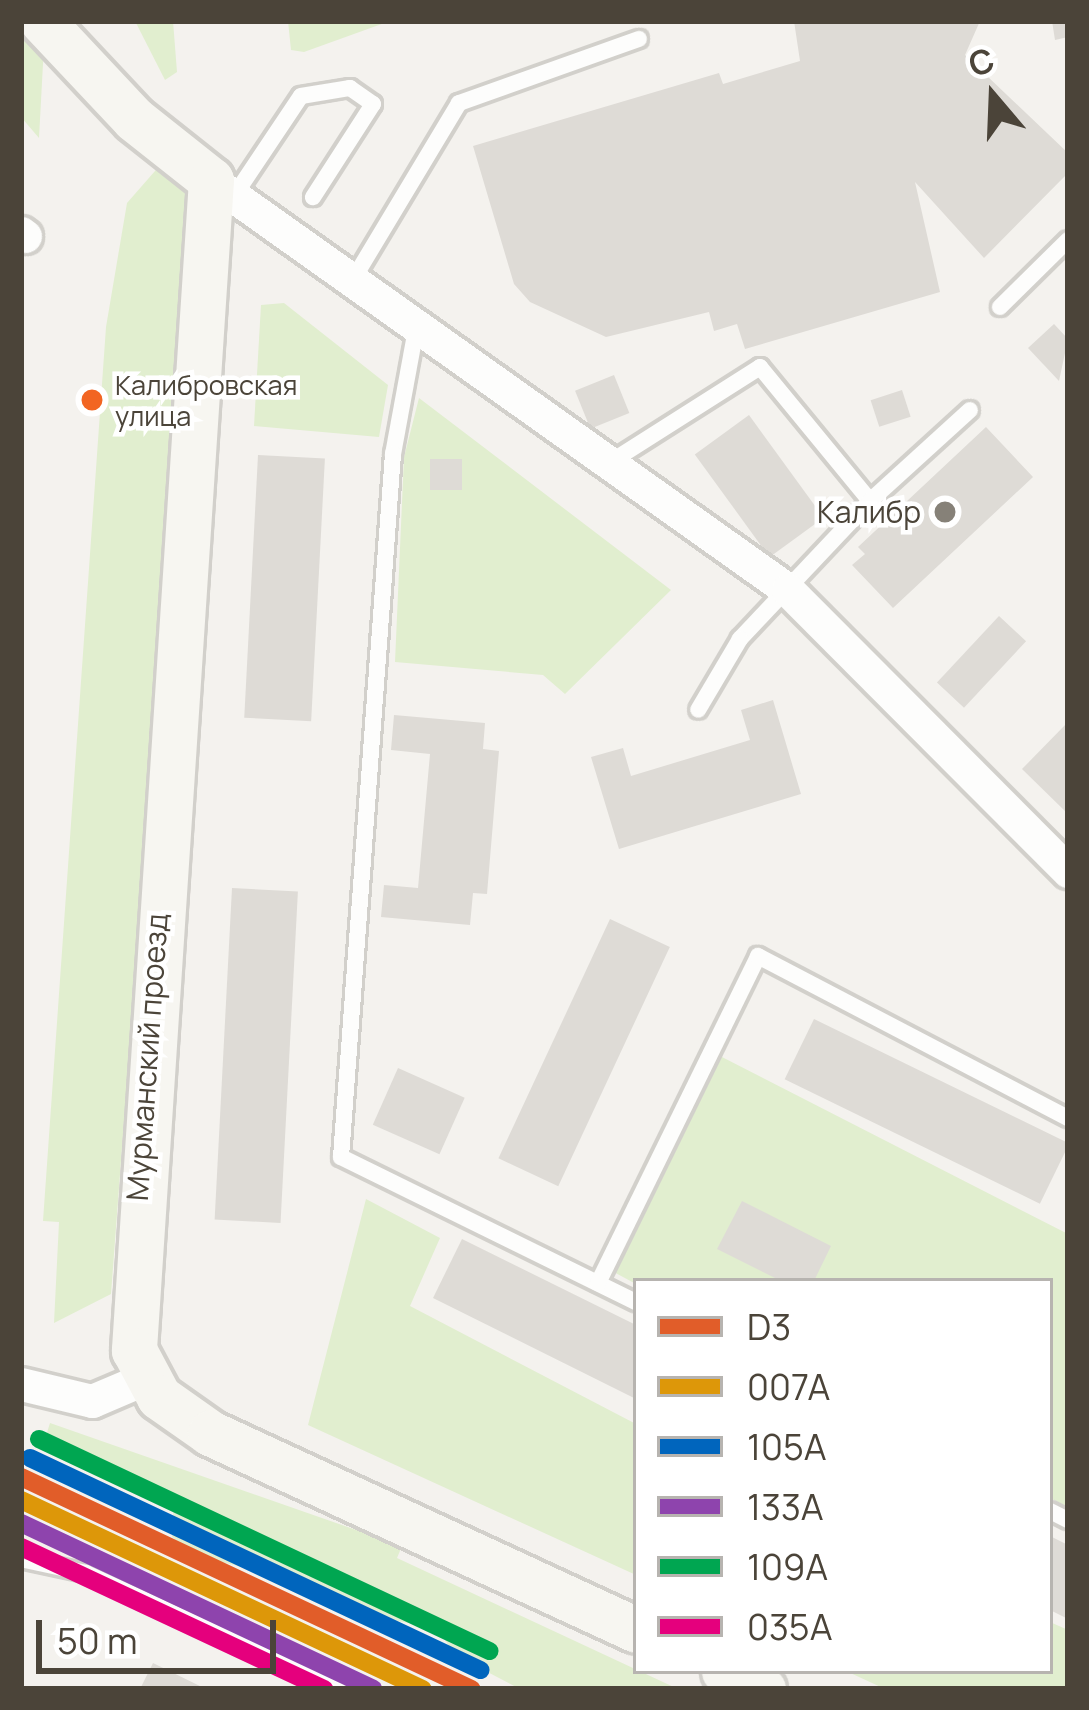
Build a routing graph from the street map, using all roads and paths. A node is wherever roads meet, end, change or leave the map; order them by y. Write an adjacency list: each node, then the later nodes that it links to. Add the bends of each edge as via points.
1 (42, 21): 3 (street)
2 (639, 39): 7 (lane, via 459,103)
3 (81, 40): 4 (street, via 157,139)
4 (223, 188): 5 (lane, via 301,96 350,88 373,104); 7 (street); 19 (street, Мурманский проезд, via 128,1310)
5 (313, 197)
6 (1068, 240): 8 (lane)
7 (351, 284): 9 (street)
8 (1000, 307)
9 (416, 329): 11 (street); 17 (lane, via 393,454 341,1157)
10 (970, 410): 12 (lane)
11 (608, 464): 12 (lane, via 760,367); 13 (street)
12 (869, 501): 13 (lane)
13 (788, 590): 14 (lane, via 740,639); 15 (street)
14 (698, 710)
15 (1068, 871)
16 (1068, 1118): 17 (lane, via 758,956)
17 (598, 1283): 18 (lane)
18 (633, 1300)
19 (146, 1378): 20 (street, via 92,1401); 22 (street, via 210,1433)
20 (21, 1384)
21 (21, 1558): 24 (lane, via 86,1573)
22 (633, 1629)
23 (730, 1674): 25 (street)
24 (338, 1689)
25 (763, 1689)

